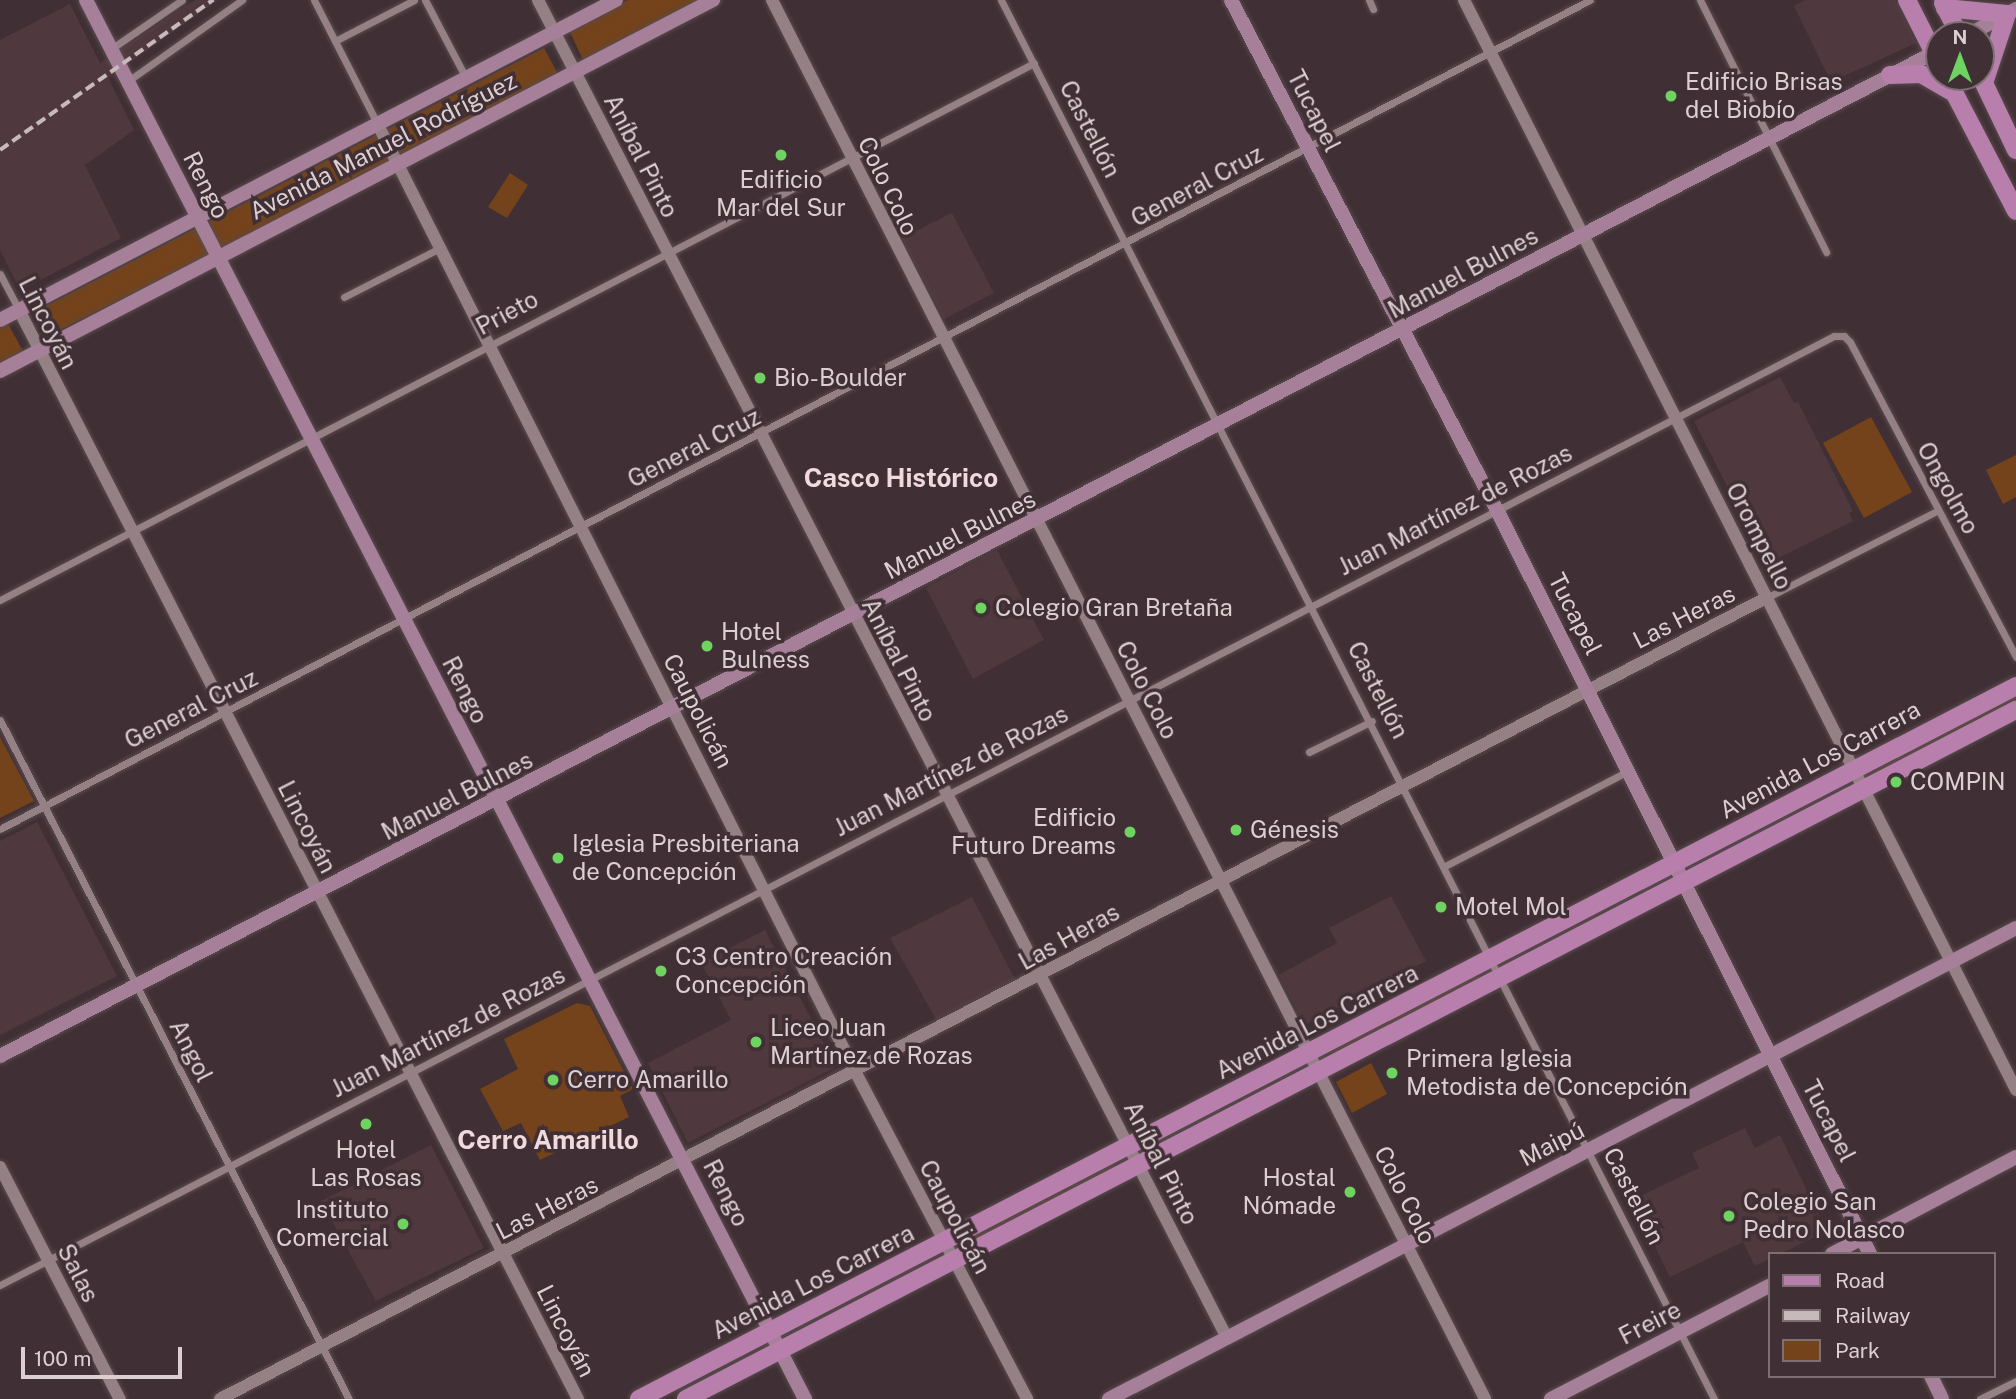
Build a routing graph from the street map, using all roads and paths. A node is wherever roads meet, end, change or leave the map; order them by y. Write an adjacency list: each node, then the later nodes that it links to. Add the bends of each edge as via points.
1 (86, 0): 26 (main road, Rengo)
2 (182, 0): 26 (street)
3 (242, 0): 34 (street)
4 (314, 0): 25 (street, Caupolicán)
5 (414, 0): 25 (street)
6 (425, 0): 33 (street)
7 (538, 0): 23 (street, Aníbal Pinto)
8 (617, 0): 23 (main road, Avenida Manuel Rodríguez)
9 (713, 0): 31 (main road, Avenida Manuel Rodríguez)
10 (772, 0): 42 (street, Colo Colo)
11 (1002, 0): 30 (street, Castellón)
12 (1231, 0): 40 (main road, Tucapel)
13 (1369, 0): 19 (street)
14 (1464, 0): 27 (street, Orompello)
15 (1590, 0): 27 (street, General Cruz)
16 (1700, 0): 39 (street)
17 (1907, 0): 24 (main road)
18 (1943, 4): 20 (main road); 21 (main road)
19 (1373, 9)
20 (2012, 12): 22 (main road); 28 (main road)
21 (1952, 21)
22 (1995, 21)
23 (554, 32): 31 (street, Aníbal Pinto); 33 (main road, Avenida Manuel Rodríguez)
24 (1925, 33)
25 (335, 41): 38 (street, Caupolicán)
26 (111, 49): 34 (main road, Rengo)
27 (1491, 52): 40 (street, General Cruz); 46 (street, Orompello)
28 (1995, 52)
29 (1925, 60): 32 (main road, Manuel Bulnes)
30 (1034, 63): 42 (street, Prieto); 47 (street, Castellón)
31 (575, 72): 43 (main road, Avenida Manuel Rodríguez); 49 (street, Aníbal Pinto)
32 (1890, 75): 37 (main road, via 1929,76); 39 (main road, Manuel Bulnes)
33 (466, 78): 38 (main road, Avenida Manuel Rodríguez)
34 (128, 81): 45 (main road, Rengo)
35 (1953, 91): 37 (main road)
36 (1988, 91): 41 (main road)
37 (1956, 97): 44 (main road)
38 (377, 124): 43 (street, Caupolicán); 45 (main road, Avenida Manuel Rodríguez)
39 (1770, 138): 46 (main road, Manuel Bulnes); 50 (street)
40 (1308, 149): 47 (street, General Cruz); 56 (main road, Tucapel)
41 (2016, 150)
42 (850, 157): 49 (street, Prieto); 58 (street, Colo Colo)
43 (398, 164): 48 (street, Caupolicán); 51 (main road, Avenida Manuel Rodríguez)
44 (2016, 211)
45 (197, 217): 51 (main road, Rengo); 54 (main road, Avenida Manuel Rodríguez)
46 (1585, 235): 56 (main road, Manuel Bulnes); 62 (street, Orompello)
47 (1127, 245): 58 (street, General Cruz); 63 (street, Castellón)
48 (440, 248): 53 (street); 59 (street, Caupolicán)
49 (666, 251): 59 (street, Prieto); 64 (street, Aníbal Pinto)
50 (1826, 252)
51 (217, 258): 60 (main road, Avenida Manuel Rodríguez); 65 (main road, Rengo)
52 (0, 274): 54 (street, Lincoyán)
53 (344, 297)
54 (19, 310): 55 (main road, Avenida Manuel Rodríguez); 60 (street, Lincoyán)
55 (0, 320)
56 (1402, 330): 63 (main road, Manuel Bulnes); 66 (main road, Tucapel)
57 (1846, 337): 62 (street, Juan Martínez de Rozas, via 1835,336); 67 (street, Ongolmo)
58 (942, 341): 64 (street, General Cruz); 68 (street, Colo Colo)
59 (488, 344): 65 (street, Prieto); 69 (street, Caupolicán)
60 (39, 352): 61 (main road, Avenida Manuel Rodríguez); 70 (street, Lincoyán)
61 (0, 371)
62 (1676, 418): 66 (street, Juan Martínez de Rozas); 71 (street, Orompello)
63 (1221, 426): 68 (main road, Manuel Bulnes); 73 (street, Castellón)
64 (760, 435): 69 (street, General Cruz); 74 (street, Aníbal Pinto)
65 (310, 438): 70 (street, Prieto); 75 (main road, Rengo)
66 (1497, 510): 73 (street, Juan Martínez de Rozas); 78 (main road, Tucapel)
67 (1937, 511): 71 (street, Las Heras); 76 (street, Ongolmo)
68 (1037, 522): 74 (main road, Manuel Bulnes); 79 (street, Colo Colo)
69 (582, 528): 75 (street, General Cruz); 80 (street, Caupolicán)
70 (131, 531): 72 (street, Prieto); 82 (street, Lincoyán)
71 (1766, 598): 78 (street, Las Heras); 87 (street, Orompello)
72 (0, 600)
73 (1313, 605): 79 (street, Juan Martínez de Rozas); 84 (street, Castellón)
74 (853, 617): 80 (main road, Manuel Bulnes); 90 (street, Aníbal Pinto)
75 (404, 620): 82 (street, General Cruz); 91 (main road, Rengo)
76 (2016, 657)
77 (2016, 686): 87 (main road, Avenida Los Carrera)
78 (1588, 691): 86 (main road, Tucapel); 88 (street, Las Heras)
79 (1128, 701): 90 (street, Juan Martínez de Rozas); 96 (street, Colo Colo)
80 (673, 710): 91 (main road, Manuel Bulnes); 98 (street, Caupolicán)
81 (2016, 710): 89 (main road, Avenida Los Carrera)
82 (225, 713): 92 (street, General Cruz); 99 (street, Lincoyán)
83 (0, 720): 92 (street, Angol)
84 (1372, 721): 85 (street); 88 (street, Castellón)
85 (1309, 752)
86 (1628, 771): 94 (main road, Tucapel); 95 (street)
87 (1853, 771): 89 (street, Orompello); 94 (main road, Avenida Los Carrera)
88 (1404, 784): 95 (street, Castellón); 96 (street, Las Heras)
89 (1863, 790): 97 (main road, Avenida Los Carrera); 102 (street, Orompello)
90 (946, 795): 98 (street, Juan Martínez de Rozas); 103 (street, Aníbal Pinto)
91 (497, 801): 99 (main road, Manuel Bulnes); 105 (main road, Rengo)
92 (44, 807): 93 (street, General Cruz); 106 (street, Angol)
93 (0, 829)
94 (1675, 864): 97 (main road, Tucapel); 101 (main road, Avenida Los Carrera)
95 (1446, 866): 101 (street, Castellón)
96 (1219, 878): 103 (street, Las Heras); 107 (street, Colo Colo)
97 (1684, 882): 104 (main road, Avenida Los Carrera); 109 (main road, Tucapel)
98 (764, 890): 105 (street, Juan Martínez de Rozas); 112 (street, Caupolicán)
99 (317, 893): 106 (main road, Manuel Bulnes); 111 (street, Lincoyán)
100 (2016, 928): 102 (main road, Maipú)
101 (1493, 959): 104 (street, Castellón); 107 (main road, Avenida Los Carrera)
102 (1950, 962): 109 (main road, Maipú); 113 (street, Orompello)
103 (1040, 977): 112 (street, Las Heras); 114 (street, Aníbal Pinto)
104 (1502, 977): 110 (main road, Avenida Los Carrera); 115 (street, Castellón)
105 (590, 980): 111 (street, Juan Martínez de Rozas); 117 (main road, Rengo)
106 (135, 987): 108 (main road, Manuel Bulnes); 120 (street, Angol)
107 (1310, 1053): 110 (street, Colo Colo); 114 (main road, Avenida Los Carrera)
108 (0, 1056)
109 (1770, 1056): 115 (main road, Maipú); 121 (main road, Tucapel)
110 (1320, 1072): 118 (main road, Avenida Los Carrera); 123 (street, Colo Colo)
111 (410, 1073): 120 (street, Juan Martínez de Rozas); 126 (street, Lincoyán)
112 (856, 1073): 117 (street, Las Heras); 122 (street, Caupolicán)
113 (2016, 1090)
114 (1129, 1147): 118 (street, Aníbal Pinto); 122 (main road, Avenida Los Carrera)
115 (1589, 1150): 123 (main road, Maipú); 132 (street, Castellón)
116 (2016, 1157): 121 (main road)
117 (684, 1161): 126 (street, Las Heras); 131 (main road, Rengo)
118 (1139, 1166): 128 (main road, Avenida Los Carrera); 133 (street, Aníbal Pinto)
119 (0, 1167): 127 (street, Salas)
120 (229, 1167): 127 (street, Juan Martínez de Rozas); 134 (street, Angol)
121 (1862, 1238): 124 (main road); 125 (main road, Tucapel)
122 (944, 1242): 128 (street, Caupolicán); 131 (main road, Avenida Los Carrera)
123 (1407, 1245): 133 (main road, Maipú); 147 (street, Colo Colo)
124 (1836, 1252)
125 (1869, 1252)
126 (503, 1254): 134 (street, Las Heras); 141 (street, Lincoyán)
127 (48, 1260): 129 (street, Juan Martínez de Rozas); 138 (street, Salas)
128 (954, 1261): 135 (main road, Avenida Los Carrera); 145 (street, Caupolicán)
129 (0, 1284)
130 (1768, 1287): 132 (main road, Freire)
131 (771, 1332): 135 (main road, Rengo); 142 (main road, Avenida Los Carrera)
132 (1681, 1333): 148 (main road, Freire); 149 (street, Castellón)
133 (1227, 1338): 146 (main road, Maipú)
134 (322, 1347): 139 (street, Las Heras); 140 (street, Angol)
135 (780, 1350): 143 (main road, Avenida Los Carrera); 144 (main road, Rengo)
136 (1932, 1378): 150 (main road)
137 (2016, 1381): 151 (street)
138 (120, 1399)
139 (220, 1399)
140 (349, 1399)
141 (578, 1399)
142 (639, 1399)
143 (686, 1399)
144 (805, 1399)
145 (1027, 1399)
146 (1109, 1399)
147 (1485, 1399)
148 (1550, 1399)
149 (1714, 1399)
150 (1942, 1399)
151 (1980, 1399)

